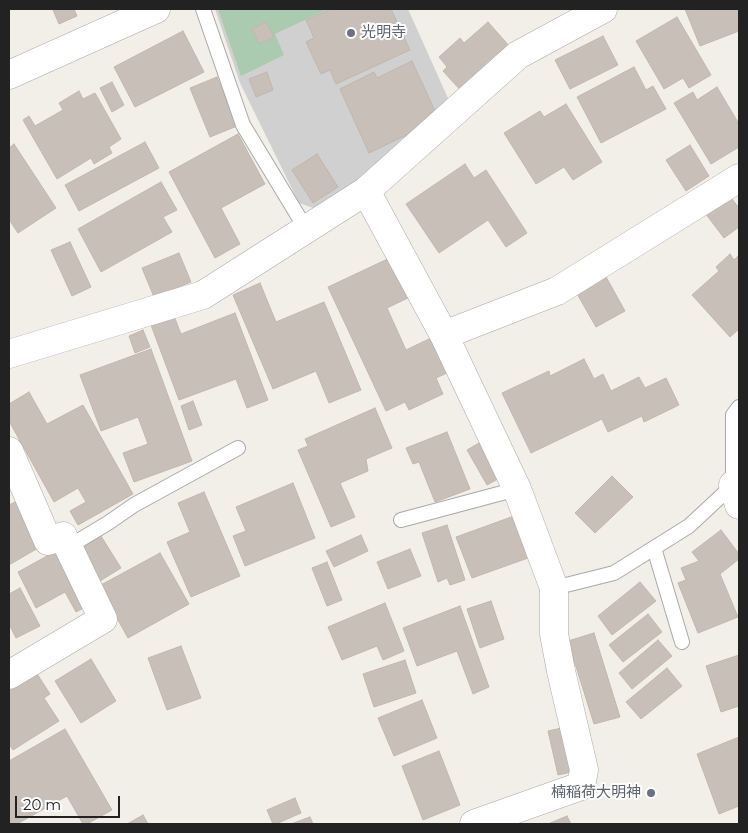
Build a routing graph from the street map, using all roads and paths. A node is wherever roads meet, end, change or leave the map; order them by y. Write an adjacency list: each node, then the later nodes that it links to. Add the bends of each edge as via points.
1 (156, 9): 4 (street)
2 (202, 9): 7 (lane, via 243,125)
3 (602, 9): 6 (street, via 518,55)
4 (9, 75)
5 (739, 178): 8 (street, via 557,291)
6 (366, 191): 7 (street); 8 (street)
7 (306, 229): 9 (street, via 203,295)
8 (444, 334): 13 (street)
9 (9, 354)
10 (739, 407): 14 (lane, via 733,415)
11 (238, 448): 16 (lane, via 134,505)
12 (9, 451): 16 (street, via 48,541 63,536)
13 (517, 489): 15 (lane); 18 (street)
14 (736, 495): 17 (lane)
15 (401, 520)
16 (68, 547): 20 (street, via 103,619)
17 (654, 548): 18 (lane, via 614,573); 19 (lane)
18 (554, 588): 21 (street, via 554,634 584,770 581,786)
19 (682, 642)
20 (9, 674)
21 (474, 824)

